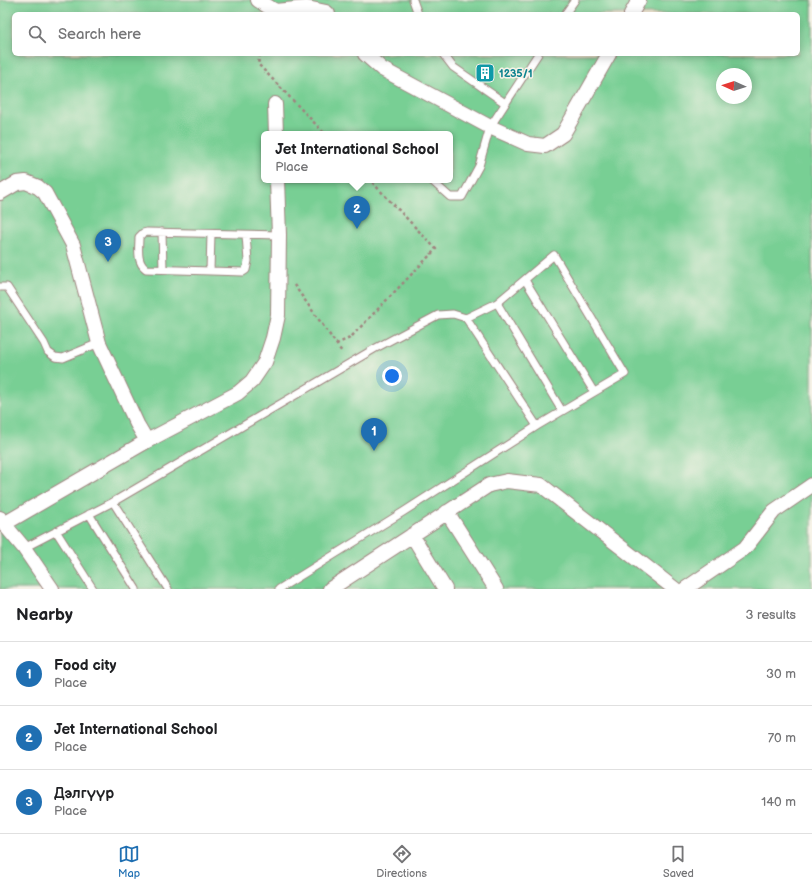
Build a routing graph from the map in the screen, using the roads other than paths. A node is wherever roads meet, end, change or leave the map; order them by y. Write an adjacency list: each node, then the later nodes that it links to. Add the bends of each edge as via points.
1 (258, 0): 5 (street, via 275,11 308,8)
2 (413, 0): 6 (lane)
3 (575, 0): 7 (lane)
4 (639, 0): 8 (street)
5 (326, 12)
6 (417, 12)
7 (566, 12)
8 (632, 12)
9 (367, 56): 15 (street, via 382,70)
10 (445, 56): 13 (lane, via 453,67)
11 (537, 56): 13 (lane)
12 (608, 56): 15 (street, via 563,134 545,146 528,144)
13 (505, 103): 15 (lane)
14 (275, 104): 16 (street)
15 (490, 126): 18 (lane, via 479,166 462,197 450,197)
16 (276, 131)
17 (277, 183): 23 (street)
18 (434, 183)
19 (0, 193): 30 (street, via 17,183 26,182 45,193 73,245)
20 (162, 232): 21 (lane); 24 (lane); 24 (lane, via 147,232 139,237 139,260 146,269)
21 (211, 234): 22 (lane); 25 (lane)
22 (246, 235): 23 (lane); 25 (lane, via 246,270)
23 (279, 235): 34 (street, via 278,315 265,362 252,381 238,393)
24 (163, 269): 25 (lane)
25 (210, 271)
26 (525, 280): 28 (lane); 31 (lane); 31 (lane, via 554,255 625,374)
27 (0, 287): 30 (lane, via 7,287 48,352 54,357 63,358)
28 (497, 303): 29 (lane); 32 (lane)
29 (466, 318): 33 (lane); 36 (lane, via 453,314 438,315 374,349)
30 (99, 343): 34 (street)
31 (594, 392): 32 (lane)
32 (562, 410): 33 (lane)
33 (537, 426): 47 (lane)
34 (147, 441): 39 (street)
35 (812, 485): 52 (street, via 774,511 744,548)
36 (113, 502): 38 (lane); 46 (lane)
37 (447, 512): 41 (street); 50 (street); 51 (street, via 489,485 508,481 541,485)
38 (90, 514): 40 (lane); 45 (lane)
39 (2, 521): 42 (street)
40 (56, 532): 42 (lane); 44 (lane)
41 (412, 535): 48 (street); 49 (street)
42 (24, 548): 43 (street)
43 (52, 589)
44 (93, 589)
45 (136, 589)
46 (168, 589)
47 (279, 589)
48 (330, 589)
49 (446, 589)
50 (496, 589)
51 (675, 589)
52 (685, 589)

